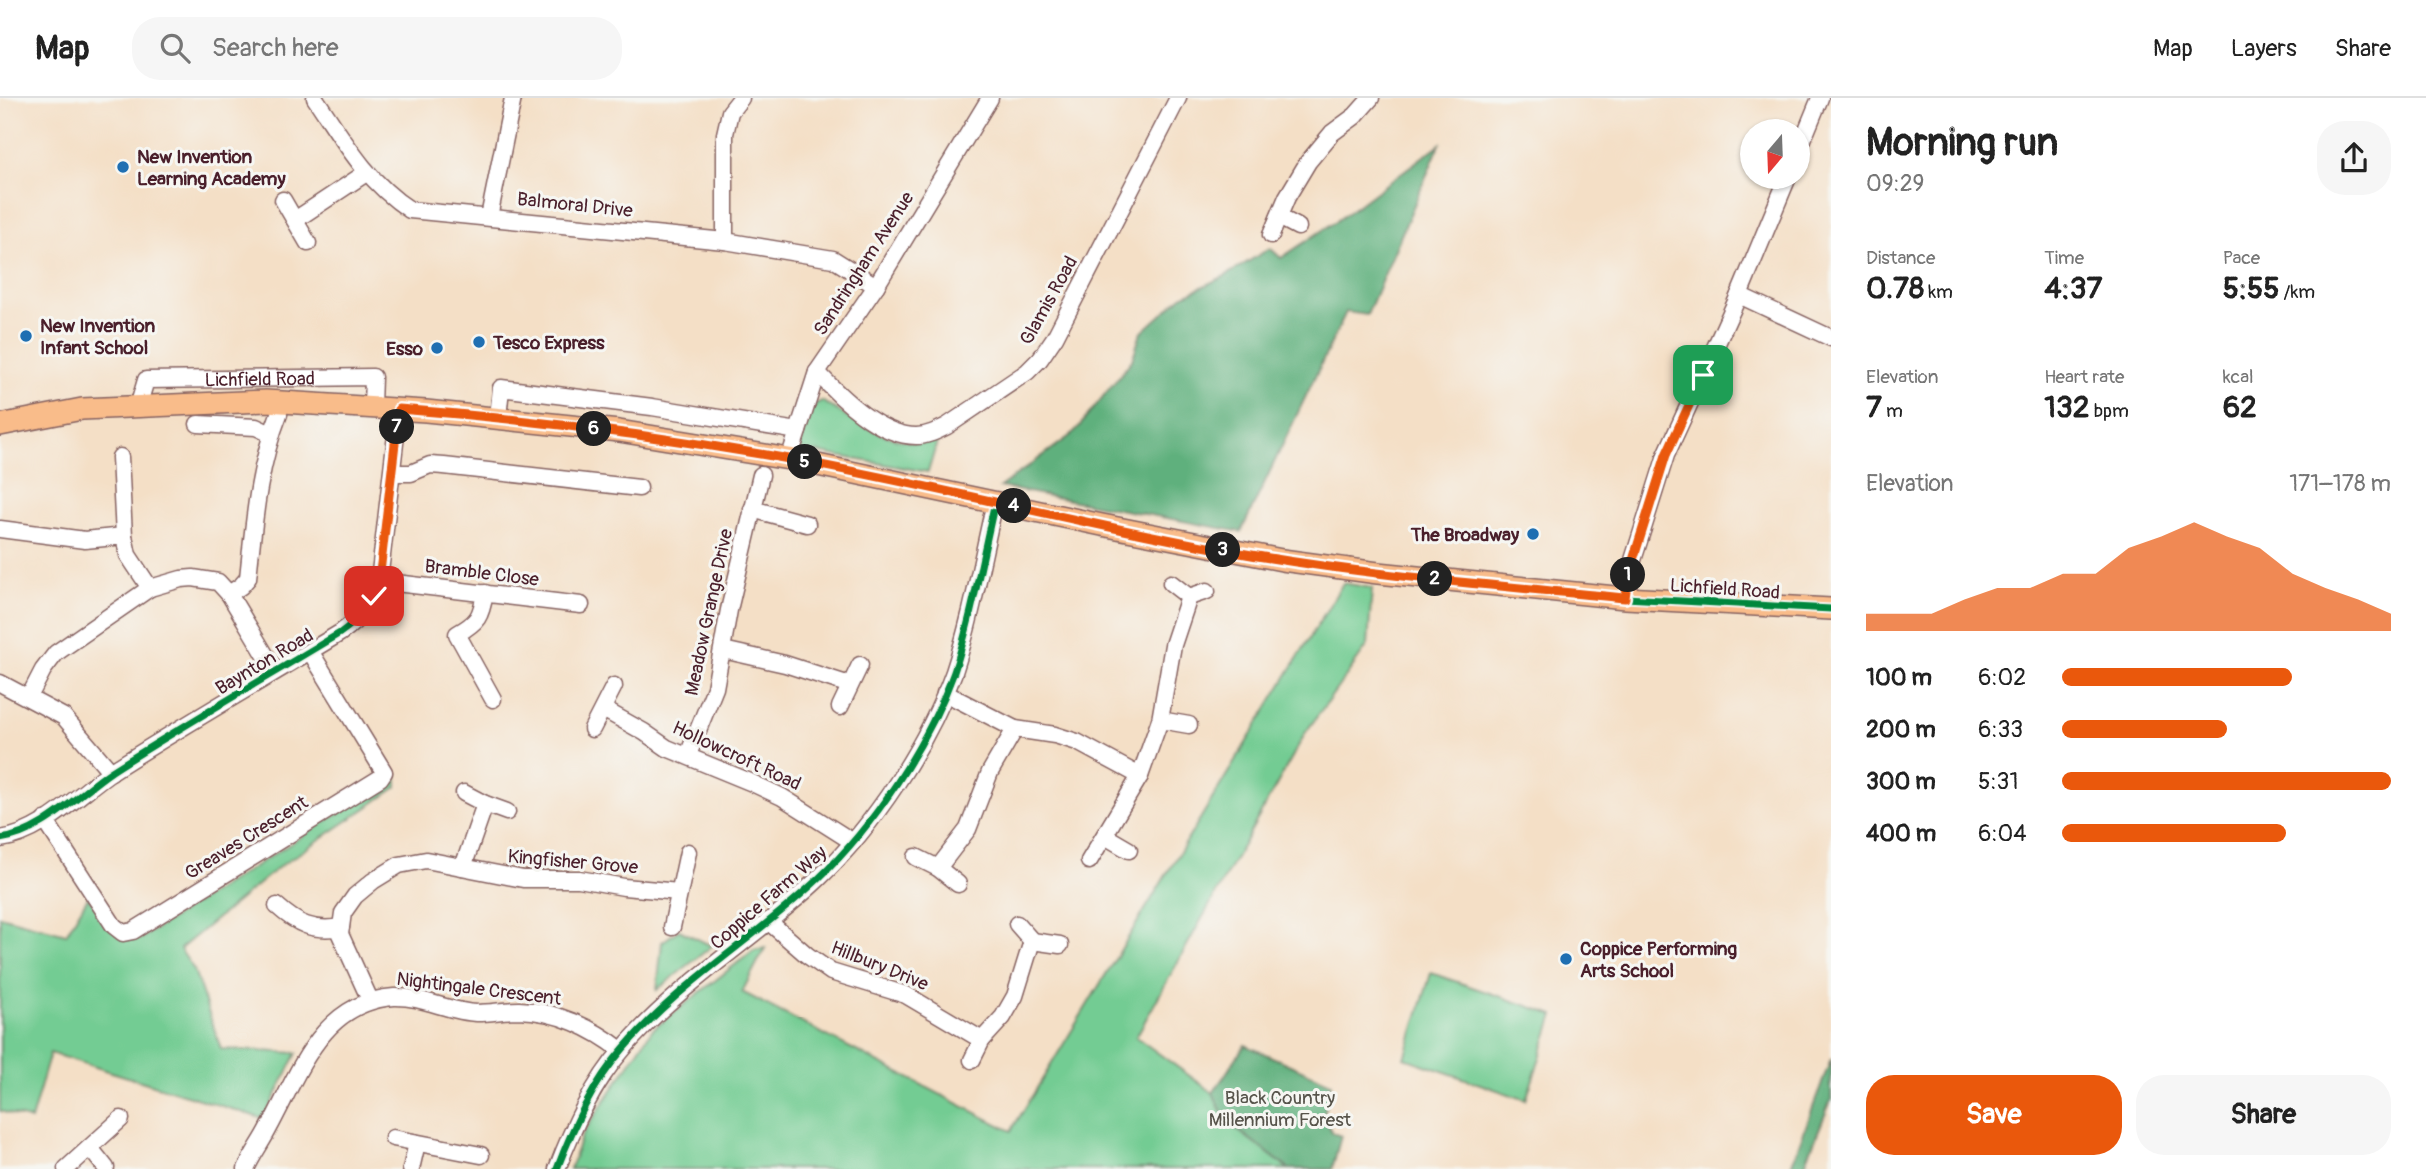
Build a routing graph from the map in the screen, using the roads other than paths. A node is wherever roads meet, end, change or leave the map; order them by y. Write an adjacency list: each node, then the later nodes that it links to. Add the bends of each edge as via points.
1 (315, 98): 9 (street, Balmoral Drive)
2 (513, 98): 12 (street)
3 (741, 98): 17 (street, via 730,113 725,134)
4 (990, 98): 19 (street, Sandringham Avenue)
5 (1178, 98): 22 (street, Glamis Road, via 1055,337 1027,372 947,426 916,436 888,429 845,401)
6 (1371, 98): 13 (street, via 1308,162)
7 (1821, 98): 8 (street)
8 (1810, 124)
9 (366, 173): 12 (street, Balmoral Drive, via 410,210); 14 (street)
10 (1783, 189): 20 (street)
11 (283, 200): 14 (street)
12 (489, 216): 17 (street, Balmoral Drive)
13 (1279, 217): 15 (street); 16 (street)
14 (295, 219): 18 (street)
15 (1298, 227)
16 (1271, 235)
17 (725, 241): 19 (street, Balmoral Drive, via 833,259)
18 (308, 243)
19 (876, 286): 22 (street, Sandringham Avenue)
20 (1739, 296): 21 (street); 49 (street, via 1666,455)
21 (1831, 338)
22 (817, 372): 30 (street, Sandringham Avenue)
23 (372, 406): 24 (main road, Lichfield Road, via 267,401); 24 (street, Lichfield Road, via 373,377 146,380); 25 (main road, Lichfield Road)
24 (138, 407): 29 (main road, Lichfield Road, via 82,409)
25 (399, 409): 27 (main road, Lichfield Road); 34 (street, Baynton Road)
26 (279, 414): 31 (street)
27 (498, 418): 30 (street, via 501,388); 33 (main road, Lichfield Road, via 619,431)
28 (198, 424): 31 (street, via 256,426)
29 (0, 425)
30 (798, 432): 33 (street, Sandringham Avenue)
31 (271, 434): 47 (street, via 257,490 248,578)
32 (120, 457): 41 (street)
33 (789, 459): 37 (main road, Lichfield Road)
34 (392, 473): 36 (street, via 411,473 430,465); 42 (street, Baynton Road)
35 (761, 475): 38 (street, Meadow Grange Drive)
36 (639, 488)
37 (995, 502): 49 (main road, Lichfield Road, via 1282,560); 59 (street, Coppice Farm Way, via 962,646)
38 (752, 509): 39 (street); 52 (street, Meadow Grange Drive)
39 (807, 524)
40 (0, 529): 41 (street, via 85,540)
41 (124, 536): 44 (street, via 128,555)
42 (379, 581): 46 (street, Bramble Close); 53 (street, Baynton Road, via 359,620)
43 (1171, 583): 48 (street)
44 (150, 588): 47 (street, via 193,578 218,582); 60 (street, via 56,653)
45 (1207, 591): 48 (street)
46 (485, 593): 50 (street, Bramble Close); 61 (street, via 482,612 474,624 457,634)
47 (229, 594): 55 (street)
48 (1189, 597): 64 (street, via 1173,645)
49 (1625, 598): 51 (main road, Lichfield Road)
50 (580, 605)
51 (1831, 609)
52 (723, 650): 57 (street); 68 (street, Meadow Grange Drive, via 709,709)
53 (310, 651): 55 (street, Baynton Road); 74 (street, Greaves Crescent, via 384,772 357,793 123,933)
54 (860, 665): 57 (street)
55 (275, 671): 69 (street, Baynton Road)
56 (0, 683): 60 (street)
57 (850, 685): 62 (street)
58 (614, 686): 63 (street)
59 (945, 693): 67 (street); 77 (street, Coppice Farm Way, via 921,743)
60 (29, 697): 69 (street, via 64,717)
61 (493, 699)
62 (840, 707)
63 (603, 709): 66 (street); 68 (street, Hollowcroft Road, via 667,748)
64 (1160, 720): 65 (street); 70 (street)
65 (1189, 725)
66 (592, 729)
67 (1015, 729): 70 (street, via 1077,742); 83 (street, via 990,772 968,829)
68 (688, 755): 77 (street, Hollowcroft Road, via 782,797)
69 (111, 772): 74 (street, Baynton Road)
70 (1140, 776): 75 (street)
71 (464, 793): 72 (street)
72 (485, 804): 73 (street); 82 (street)
73 (507, 812)
74 (45, 820): 76 (street, Baynton Road, via 15,837)
75 (1105, 836): 78 (street); 81 (street)
76 (0, 839)
77 (853, 842): 87 (street, Coppice Farm Way)
78 (1129, 850)
79 (688, 852): 85 (street)
80 (916, 857): 83 (street)
81 (1089, 860)
82 (463, 867): 85 (street, Kingfisher Grove, via 523,879 579,879); 89 (street, Kingfisher Grove, via 426,860 399,865 355,895 343,912)
83 (938, 868): 84 (street)
84 (958, 884)
85 (679, 892): 90 (street)
86 (277, 906): 89 (street, via 311,928)
87 (768, 921): 94 (street, Hillbury Drive, via 831,972 906,995); 95 (street, Coppice Farm Way, via 656,1014)
88 (1017, 924): 91 (street)
89 (341, 927): 93 (street, via 340,934)
90 (672, 927)
91 (1032, 941): 92 (street); 94 (street, via 1016,996)
92 (1060, 945)
93 (370, 1000): 95 (street, Nightingale Crescent, via 414,998 471,1012 524,1010 565,1018 602,1035); 104 (street, Nightingale Crescent, via 335,1021 309,1049)
94 (982, 1040): 96 (street)
95 (621, 1050): 106 (street, Coppice Farm Way, via 592,1092)
96 (972, 1060)
97 (121, 1119): 100 (street)
98 (393, 1138): 99 (street)
99 (417, 1143): 101 (street); 105 (street)
100 (90, 1148): 102 (street); 103 (street)
101 (481, 1155)
102 (106, 1168)
103 (66, 1169)
104 (246, 1169)
105 (411, 1169)
106 (557, 1169)

